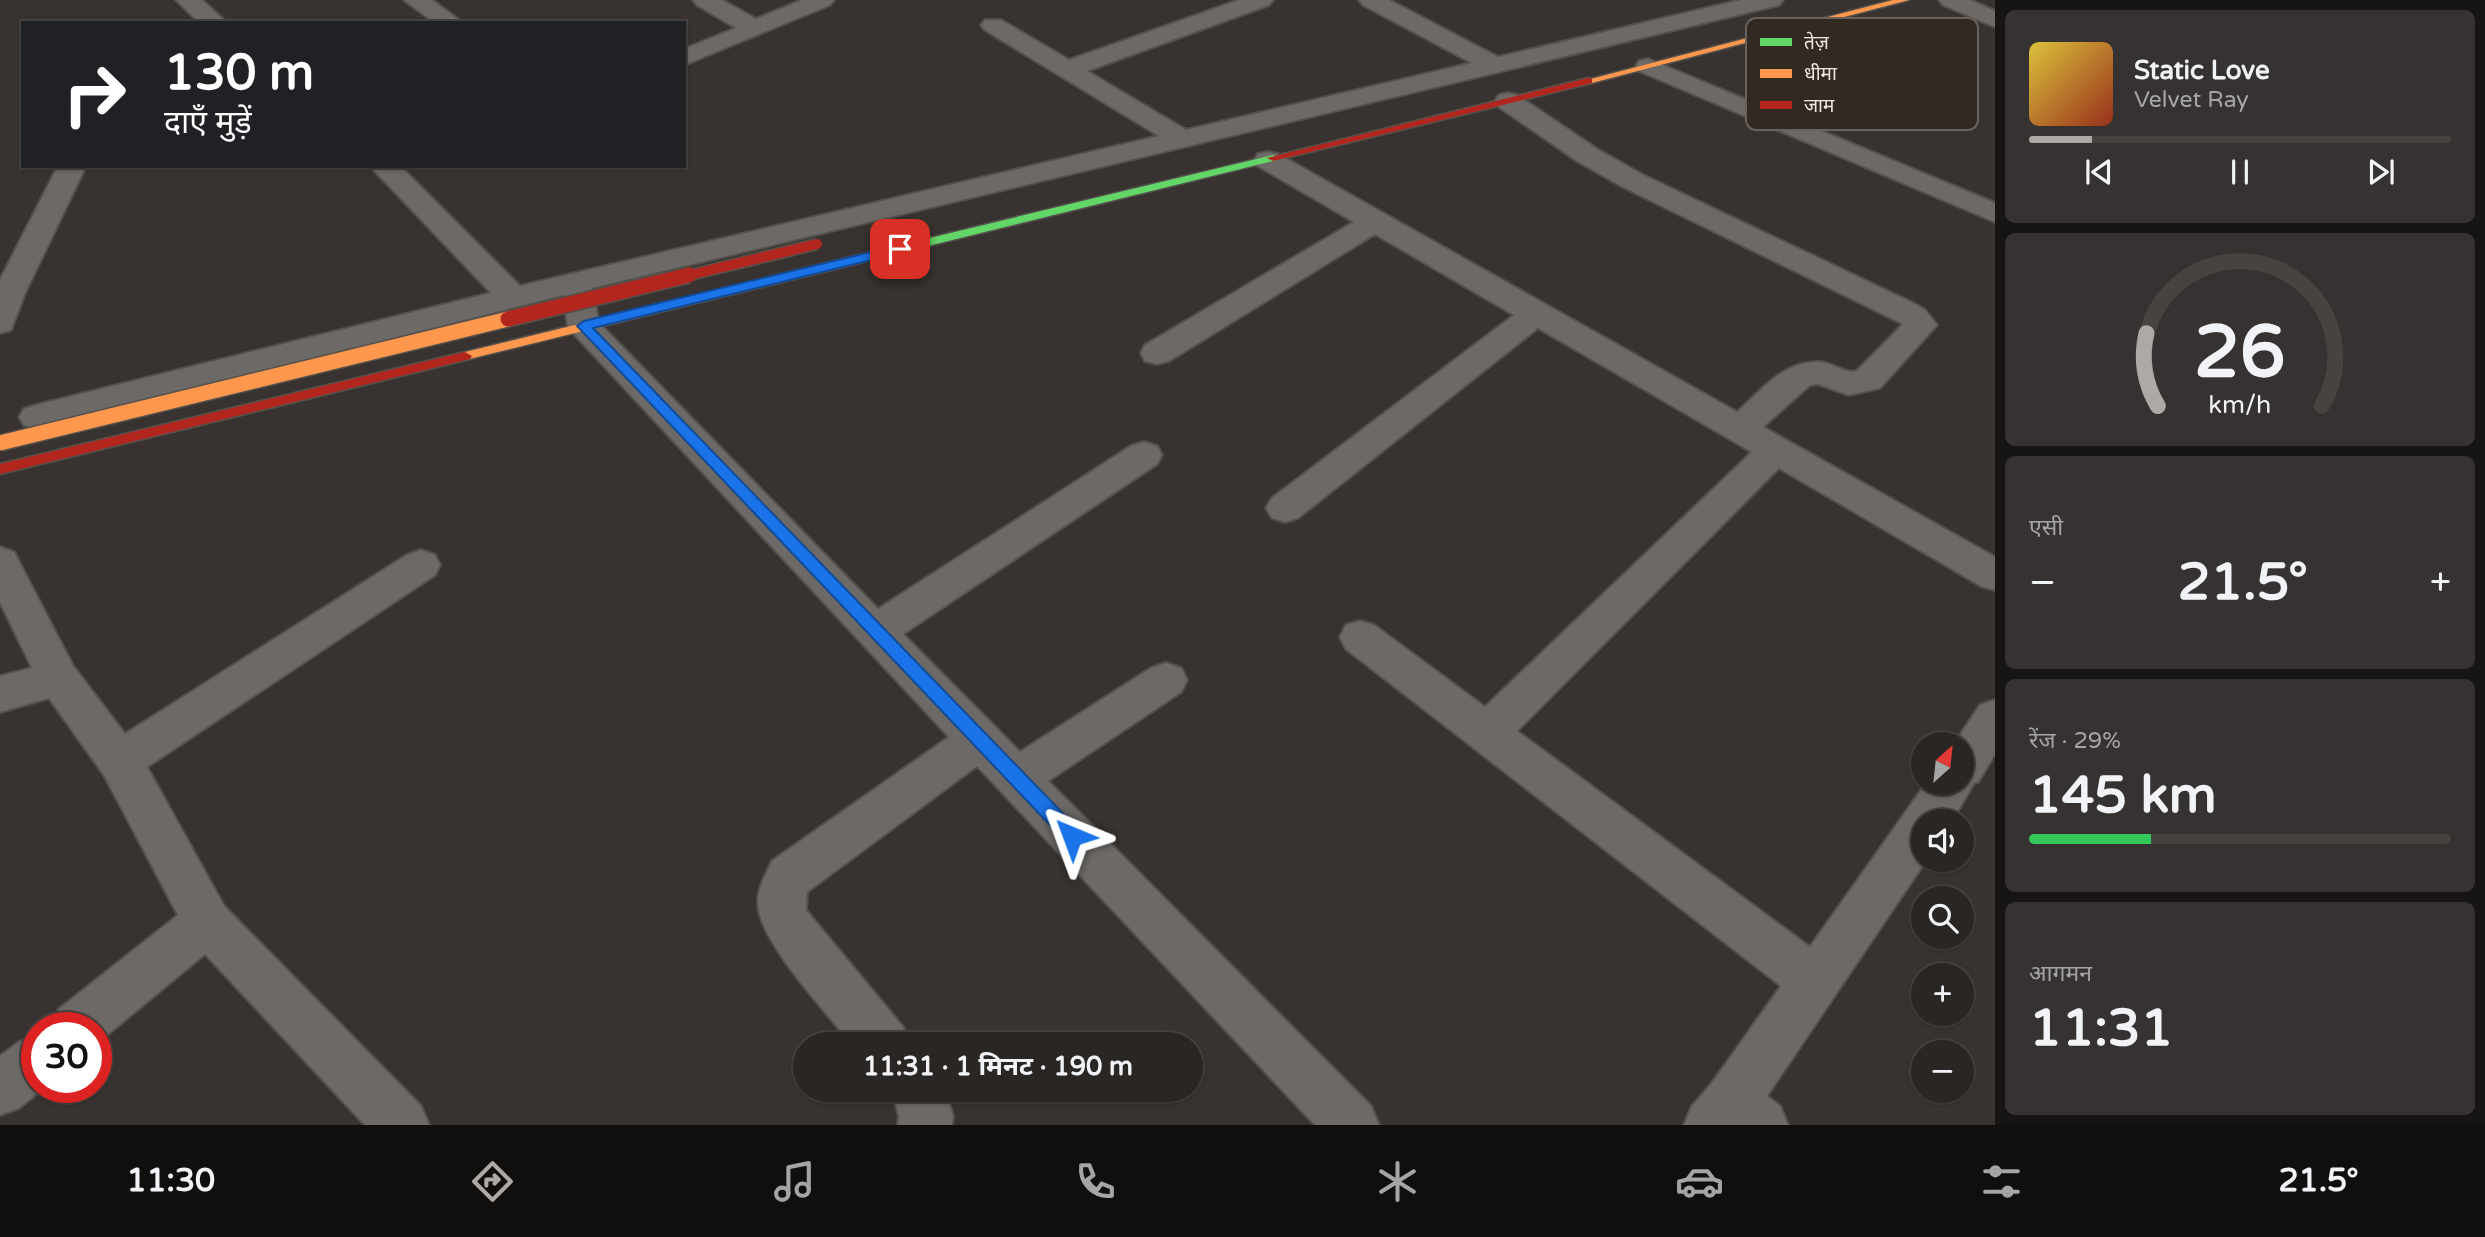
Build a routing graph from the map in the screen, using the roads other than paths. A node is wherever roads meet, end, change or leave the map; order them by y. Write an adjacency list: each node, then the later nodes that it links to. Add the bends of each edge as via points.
1 (188, 0): 14 (street)
2 (416, 0): 15 (street)
3 (705, 0): 17 (street)
4 (822, 0): 17 (street)
5 (1261, 0): 23 (street)
6 (1371, 0): 11 (street)
7 (1904, 0): 12 (street)
8 (1951, 0): 13 (street)
9 (1418, 4): 11 (street)
10 (1777, 7): 18 (street); 21 (street)
11 (1395, 13): 21 (street)
12 (1834, 18)
13 (1995, 20)
14 (213, 21)
15 (447, 21)
16 (993, 25): 23 (street)
17 (754, 28): 20 (street)
18 (1677, 39)
19 (1746, 41): 22 (street)
20 (686, 57)
21 (1494, 65): 27 (street)
22 (1648, 66): 24 (street); 25 (street)
23 (1066, 70): 27 (street)
24 (1508, 101): 28 (street); 41 (street, via 1633,181 1902,310 1921,325 1868,380 1849,384 1822,373 1801,373)
25 (1746, 108)
26 (1799, 130): 31 (street)
27 (1182, 139): 34 (street)
28 (1268, 160): 32 (street); 38 (street)
29 (71, 168): 37 (street, via 9,293)
30 (402, 170): 35 (street)
31 (1995, 213)
32 (1376, 221): 36 (street); 39 (street)
33 (824, 243): 42 (street, bridge)
34 (576, 283): 35 (street); 38 (street)
35 (513, 297): 40 (street)
36 (1537, 313): 41 (street); 46 (street)
37 (0, 323)
38 (584, 326): 45 (street); 50 (street)
39 (1157, 353)
40 (0, 426)
41 (1739, 429): 43 (street)
42 (0, 443)
43 (1776, 450): 49 (street); 56 (street)
44 (1144, 455): 50 (street)
45 (0, 469)
46 (1285, 508)
47 (0, 562): 52 (street)
48 (421, 565): 59 (street)
49 (1995, 575)
50 (875, 632): 57 (street)
51 (1360, 637): 56 (street)
52 (58, 678): 54 (street); 59 (street)
53 (1166, 680): 60 (street)
54 (0, 694)
55 (1995, 718): 58 (street)
56 (1487, 733): 63 (street)
57 (979, 740): 60 (street); 65 (street, via 789,877 781,892 785,922)
58 (1974, 750)
59 (120, 761): 62 (street)
60 (1016, 778): 72 (street)
61 (1911, 843): 63 (street)
62 (206, 922): 64 (street); 70 (street)
63 (1816, 982): 69 (street)
64 (95, 1012)
65 (875, 1032)
66 (21, 1073): 67 (street)
67 (0, 1089)
68 (922, 1102): 71 (street)
69 (1734, 1117)
70 (402, 1125)
71 (925, 1125)
72 (1352, 1125)

